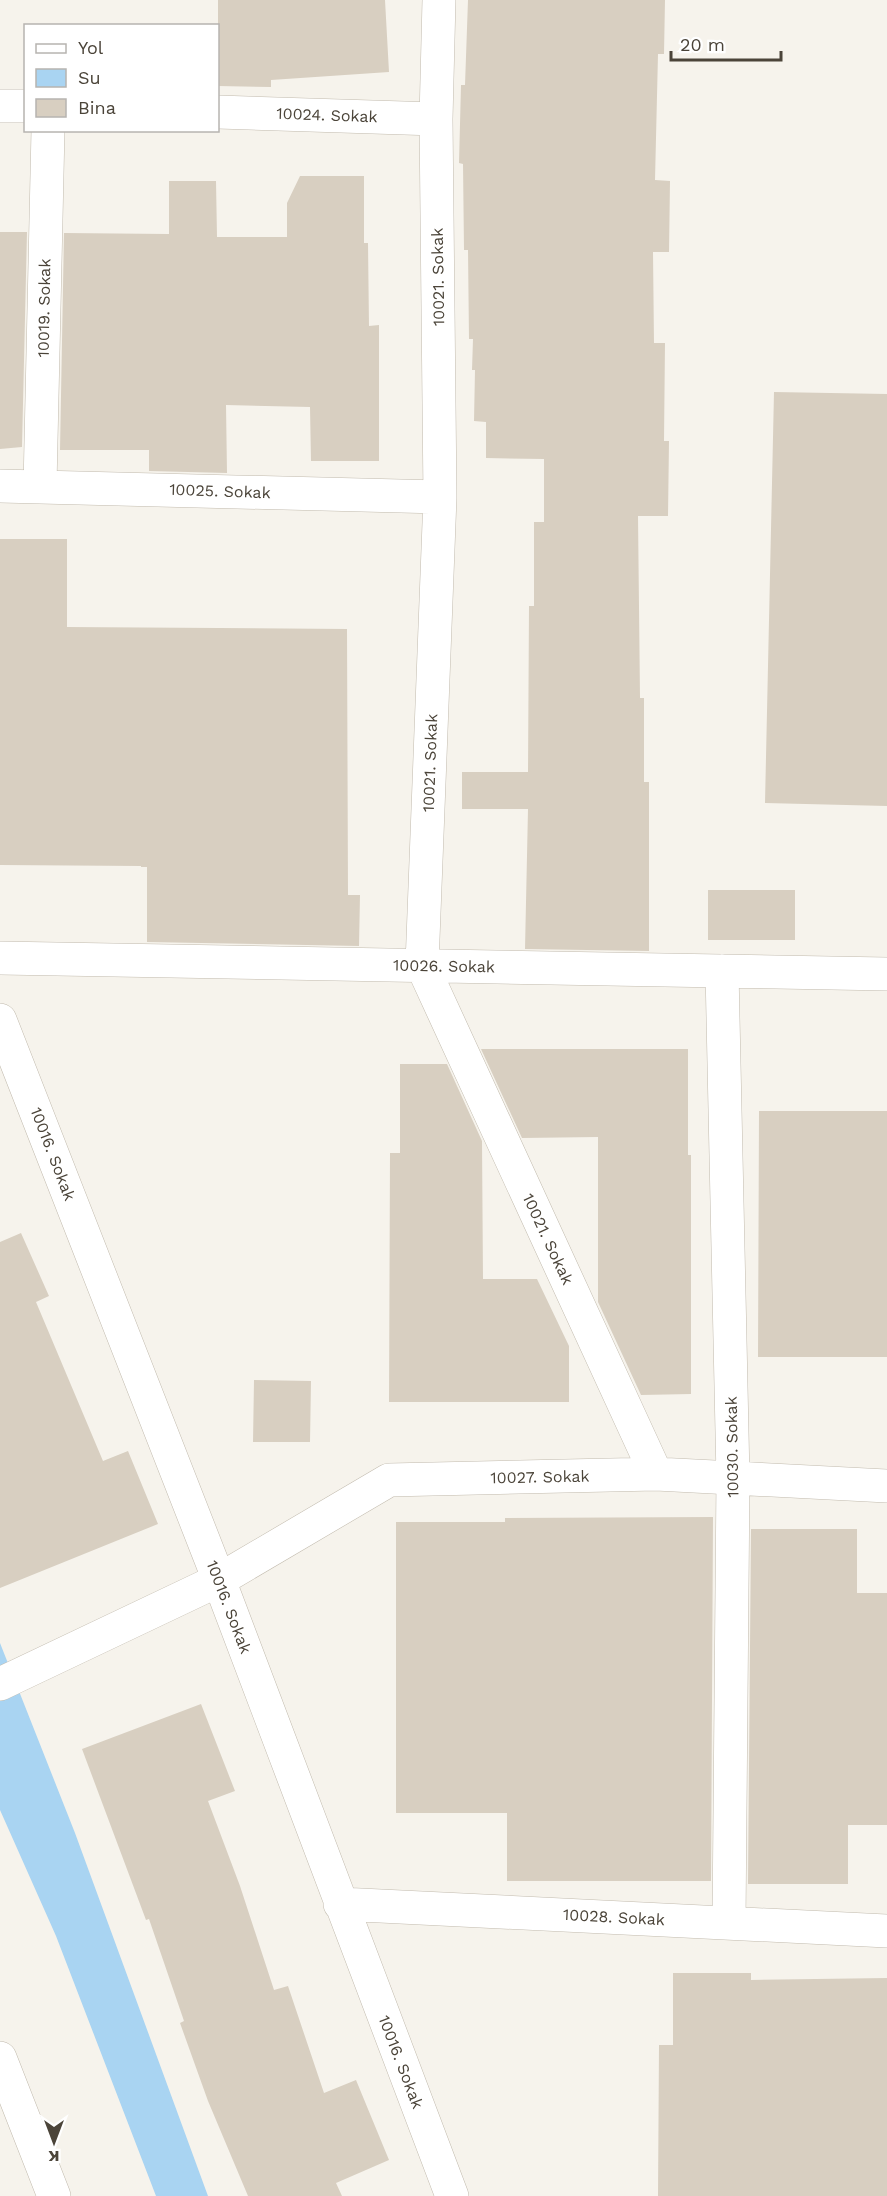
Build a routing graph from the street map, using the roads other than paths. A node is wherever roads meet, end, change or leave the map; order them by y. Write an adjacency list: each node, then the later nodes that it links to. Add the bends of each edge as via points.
1 (440, 0): 5 (street, 10021. Sokak)
2 (0, 106): 3 (street)
3 (24, 106)
4 (219, 112): 5 (street, 10024. Sokak)
5 (436, 119): 9 (street, 10021. Sokak)
6 (48, 132): 8 (street, 10019. Sokak)
7 (0, 486): 8 (street, 10025. Sokak)
8 (40, 486): 9 (street, 10025. Sokak)
9 (440, 497): 11 (street, 10021. Sokak)
10 (0, 958): 11 (street, 10026. Sokak)
11 (422, 965): 12 (street, 10026. Sokak); 15 (street, 10021. Sokak)
12 (722, 971): 13 (street, 10026. Sokak); 16 (street, 10030. Sokak)
13 (887, 974)
14 (0, 1020): 18 (street, 10016. Sokak)
15 (656, 1474): 16 (street, 10027. Sokak); 18 (street, 10027. Sokak, via 389,1480)
16 (733, 1478): 17 (street, 10027. Sokak); 21 (street, 10030. Sokak)
17 (887, 1486)
18 (219, 1580): 19 (street, 10027. Sokak); 20 (street, 10016. Sokak)
19 (0, 1684)
20 (340, 1904): 21 (street, 10028. Sokak); 26 (street, 10016. Sokak)
21 (729, 1923): 22 (street, 10028. Sokak)
22 (887, 1930)
23 (0, 2058): 24 (street)
24 (9, 2107): 25 (street)
25 (54, 2196)
26 (452, 2196)

